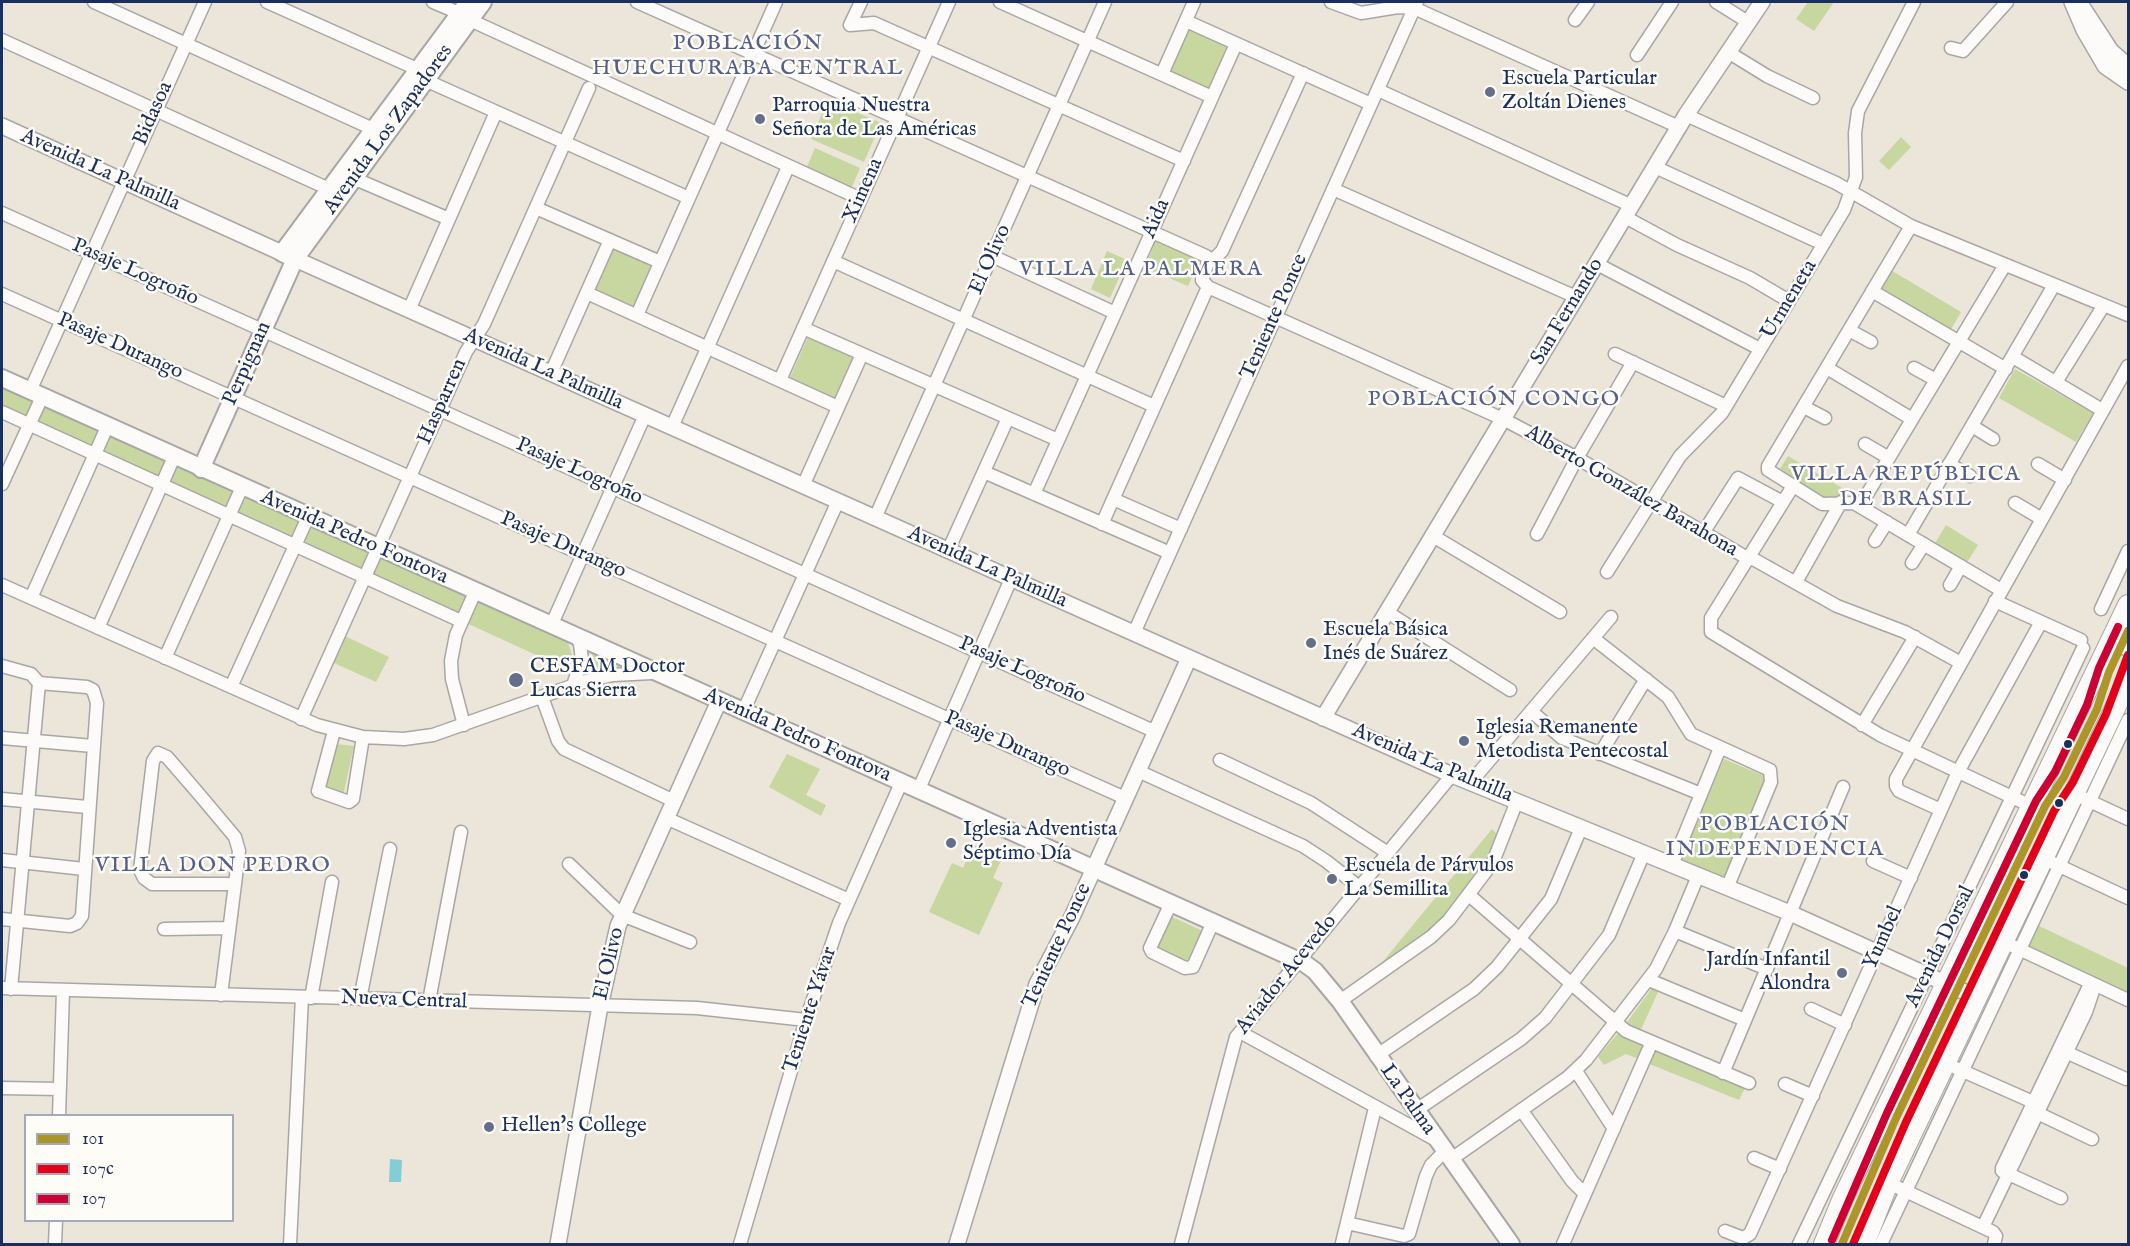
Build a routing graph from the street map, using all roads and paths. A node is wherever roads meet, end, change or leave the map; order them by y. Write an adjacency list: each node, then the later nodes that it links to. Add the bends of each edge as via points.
1 (94, 2): 30 (street)
2 (205, 2): 30 (street, Bidasoa)
3 (267, 2): 40 (street)
4 (433, 2): 24 (street)
5 (483, 2): 24 (main road, Avenida Los Zapadores)
6 (637, 2): 35 (street)
7 (776, 2): 35 (street)
8 (861, 2): 32 (street, via 850,25 874,22)
9 (949, 2): 32 (street, Ximena)
10 (1000, 2): 22 (street)
11 (1106, 2): 29 (street, El Olivo)
12 (1194, 2): 26 (street)
13 (1588, 2): 25 (street)
14 (1672, 2): 36 (street)
15 (1716, 2): 27 (street)
16 (1762, 2): 27 (street, San Fernando)
17 (1914, 2): 64 (street, Urmeneta, via 1858,111 1857,169)
18 (2007, 2): 33 (street, via 1963,51)
19 (2072, 2): 41 (street, via 2105,66)
20 (2079, 2): 37 (street, via 2111,51)
21 (1337, 3): 23 (street, via 1365,14)
22 (1016, 5): 29 (street)
23 (1416, 5): 43 (street, Teniente Ponce); 51 (street)
24 (466, 12): 40 (main road, Avenida Los Zapadores); 54 (street)
25 (1575, 20)
26 (1186, 21): 31 (street); 39 (street)
27 (1748, 22): 34 (street, San Fernando)
28 (2, 40): 48 (street)
29 (1088, 41): 39 (street); 47 (street, El Olivo)
30 (186, 43): 48 (street, Bidasoa); 53 (street)
31 (1236, 44): 38 (street); 44 (street, Aida)
32 (928, 47): 47 (street); 50 (street, Ximena)
33 (1951, 48)
34 (1728, 52): 45 (street); 51 (street, San Fernando)
35 (753, 54): 50 (street); 54 (street)
36 (1637, 55)
37 (2128, 66)
38 (1303, 73): 46 (street); 78 (street, via 1222,251)
39 (1162, 74): 44 (street)
40 (421, 75): 49 (street); 53 (main road, Avenida Los Zapadores); 59 (main road, Avenida Los Zapadores)
41 (2128, 82)
42 (589, 88): 55 (street, Hasparren)
43 (1378, 90): 46 (street, Teniente Ponce); 68 (street)
44 (1212, 97): 56 (street, Aida)
45 (1813, 98)
46 (1371, 104): 63 (street, Teniente Ponce)
47 (1059, 106): 56 (street); 60 (street, El Olivo)
48 (156, 110): 61 (street, Bidasoa); 62 (street)
49 (496, 112): 55 (street); 70 (street)
50 (896, 119): 60 (street); 66 (street, Ximena)
51 (1683, 121): 58 (street, San Fernando); 64 (street)
52 (2, 126): 61 (street, Avenida La Palmilla)
53 (373, 129): 62 (main road, Avenida Los Zapadores)
54 (717, 134): 57 (street); 65 (street)
55 (565, 142): 65 (street); 67 (street, Hasparren)
56 (1184, 161): 72 (street, Aida)
57 (788, 167): 66 (street); 104 (street)
58 (1655, 167): 68 (street, San Fernando); 74 (street)
59 (353, 178): 70 (street); 76 (main road, Avenida Los Zapadores)
60 (1027, 178): 72 (street); 77 (street, El Olivo)
61 (124, 182): 75 (street, Bidasoa); 76 (street, Avenida La Palmilla)
62 (329, 189): 76 (main road, Avenida Los Zapadores)
63 (1333, 189): 88 (street); 95 (street, Teniente Ponce)
64 (1852, 193): 71 (street); 74 (street, Urmeneta)
65 (689, 198): 80 (street)
66 (861, 199): 79 (street, Ximena)
67 (536, 208): 73 (street); 101 (street, Hasparren)
68 (1628, 211): 81 (street, San Fernando); 89 (street, via 1677,245 1750,278)
69 (2, 213): 75 (street, Pasaje Logroño)
70 (449, 219): 91 (street)
71 (1911, 226): 82 (street); 85 (street)
72 (1152, 232): 78 (street); 92 (street, Aida)
73 (610, 240): 80 (street); 86 (street)
74 (1823, 244): 89 (street, Urmeneta)
75 (92, 254): 97 (street, Bidasoa); 100 (street, Pasaje Logroño)
76 (288, 256): 91 (street, Avenida La Palmilla); 100 (main road, Perpignan)
77 (992, 256): 92 (street); 96 (street, El Olivo)
78 (1208, 260): 84 (street, via 1202,277)
79 (832, 261): 96 (street); 98 (street, Ximena)
80 (660, 262): 93 (street)
81 (1597, 264): 88 (street, San Fernando); 105 (street)
82 (2005, 265): 83 (street); 103 (street)
83 (2054, 285): 90 (street); 108 (street)
84 (1208, 286): 95 (street, Alberto González Barahona); 124 (street)
85 (1872, 291): 99 (street); 103 (street)
86 (587, 293): 93 (street); 114 (street)
87 (2, 294): 97 (street, Pasaje Durango)
88 (1576, 297): 134 (street, San Fernando)
89 (1789, 301): 105 (street, Urmeneta)
90 (2104, 305): 94 (street); 119 (street)
91 (409, 310): 101 (street, Avenida La Palmilla)
92 (1115, 313): 115 (street, Aida)
93 (637, 315): 104 (street)
94 (2128, 315)
95 (1276, 317): 134 (street, Alberto González Barahona); 173 (street, Teniente Ponce)
96 (964, 320): 115 (street); 120 (street, El Olivo)
97 (62, 321): 121 (street, Bidasoa); 122 (street, Pasaje Durango)
98 (803, 328): 106 (street); 117 (street, Ximena)
99 (1849, 330): 102 (street); 111 (street)
100 (263, 331): 122 (main road, Perpignan); 127 (street, Pasaje Logroño)
101 (475, 339): 114 (street, Avenida La Palmilla); 127 (street, Hasparren)
102 (1871, 342)
103 (1958, 342): 113 (street); 118 (street)
104 (708, 347): 117 (street); 138 (street)
105 (1760, 349): 125 (street, Urmeneta)
106 (862, 354): 120 (street); 123 (street)
107 (1615, 354): 109 (street)
108 (2013, 357): 113 (street); 119 (street)
109 (1633, 363): 125 (street); 144 (street)
110 (2128, 366): 128 (street)
111 (1827, 368): 126 (street); 133 (street)
112 (1914, 368): 118 (street)
113 (2006, 369): 136 (street)
114 (551, 373): 130 (street, Avenida La Palmilla)
115 (1087, 376): 124 (street); 140 (street, Aida)
116 (2, 378): 121 (main road, Avenida Pedro Fontova)
117 (780, 380): 123 (street)
118 (1936, 380): 133 (street)
119 (2056, 382): 128 (street)
120 (934, 386): 131 (street); 169 (street, El Olivo)
121 (36, 394): 135 (street, Bidasoa); 137 (main road, Avenida Pedro Fontova)
122 (233, 398): 148 (main road, Perpignan); 151 (street, Pasaje Durango)
123 (838, 406): 155 (street)
124 (1154, 406): 160 (street)
125 (1726, 406): 162 (street, Urmeneta, via 1680,456)
126 (1804, 406): 132 (street); 156 (street, via 1768,468)
127 (440, 410): 151 (street, Hasparren); 158 (street, Pasaje Logroño)
128 (2102, 410): 152 (street)
129 (2, 412): 135 (street, Avenida Pedro Fontova)
130 (645, 415): 138 (street, Avenida La Palmilla); 158 (street)
131 (1008, 418): 140 (street); 149 (street)
132 (1825, 418)
133 (1912, 419): 145 (street)
134 (1503, 420): 144 (street, Alberto González Barahona); 177 (street, San Fernando)
135 (29, 424): 142 (street, Avenida Pedro Fontova); 153 (street, Bidasoa)
136 (1972, 426): 139 (street); 146 (street)
137 (107, 427): 142 (street); 143 (main road, Avenida Pedro Fontova)
138 (672, 427): 155 (street, Avenida La Palmilla)
139 (1993, 439)
140 (1058, 440): 159 (street, Aida)
141 (1865, 444): 145 (street)
142 (95, 454): 154 (street, Avenida Pedro Fontova); 198 (street)
143 (174, 457): 148 (main road, Avenida Pedro Fontova); 154 (street)
144 (1577, 458): 162 (street, Alberto González Barahona); 175 (street)
145 (1889, 458): 166 (street)
146 (1949, 464): 150 (street); 176 (street)
147 (2038, 464): 152 (street)
148 (201, 469): 157 (main road, Avenida Pedro Fontova)
149 (984, 472): 159 (street); 182 (street)
150 (1970, 476)
151 (410, 477): 181 (street, Hasparren); 185 (street, Pasaje Durango)
152 (2065, 480): 170 (street)
153 (2, 484)
154 (162, 485): 167 (street, Avenida Pedro Fontova); 206 (street)
155 (803, 486): 161 (street, Avenida La Palmilla)
156 (1793, 486): 163 (street); 164 (street, via 1826,505)
157 (242, 487): 167 (street); 168 (main road, Avenida Pedro Fontova)
158 (612, 488): 185 (street); 190 (street, Pasaje Logroño)
159 (1034, 494): 172 (street)
160 (1113, 500): 172 (street); 173 (street)
161 (838, 501): 169 (street, Avenida La Palmilla); 190 (street)
162 (1651, 502): 174 (street, Alberto González Barahona); 189 (street, Urmeneta)
163 (1784, 502): 174 (street, via 1738,478); 186 (street)
164 (1841, 502): 166 (street); 193 (street)
165 (2015, 503): 170 (street)
166 (1860, 506): 171 (street)
167 (229, 516): 180 (street, Avenida Pedro Fontova); 214 (street)
168 (308, 517): 180 (street); 181 (main road, Avenida Pedro Fontova)
169 (875, 518): 182 (street, Avenida La Palmilla)
170 (2042, 519): 197 (street)
171 (1887, 522): 176 (street); 178 (street)
172 (1102, 524): 184 (street)
173 (1181, 529): 184 (street, Teniente Ponce)
174 (1703, 533): 186 (street, Alberto González Barahona)
175 (1537, 534)
176 (1908, 535): 179 (street)
177 (1432, 536): 199 (street, San Fernando); 200 (street)
178 (1875, 541)
179 (1924, 544): 187 (street); 188 (street)
180 (295, 546): 191 (street, Avenida Pedro Fontova); 223 (street)
181 (378, 548): 191 (street, Hasparren); 196 (main road, Avenida Pedro Fontova)
182 (948, 551): 192 (street, Avenida La Palmilla)
183 (2128, 551): 201 (street, Avenida Dorsal, via 2104,603)
184 (1170, 553): 207 (street, Teniente Ponce)
185 (582, 555): 205 (street); 211 (street, Pasaje Durango)
186 (1747, 558): 193 (street, Alberto González Barahona); 233 (street, via 1711,618 1709,629 1717,638)
187 (1912, 563)
188 (1961, 566): 195 (street); 197 (street)
189 (1607, 573)
190 (805, 574): 211 (street); 213 (street, Pasaje Logroño)
191 (365, 578): 203 (street, Avenida Pedro Fontova); 230 (street, Hasparren)
192 (1011, 579): 207 (street, Avenida La Palmilla); 213 (street)
193 (1796, 582): 209 (street, Alberto González Barahona, via 1847,610)
194 (2, 585): 198 (street)
195 (1950, 585)
196 (475, 592): 203 (street); 205 (main road, Avenida Pedro Fontova)
197 (1998, 595): 204 (street); 216 (street)
198 (31, 598): 206 (street)
199 (1387, 612): 224 (street); 229 (street, San Fernando)
200 (1560, 612)
201 (2125, 613): 212 (main road, Avenida Dorsal)
202 (1611, 617): 210 (street)
203 (461, 621): 234 (street, via 452,670)
204 (2041, 622): 247 (street, Yumbel); 255 (street, Avenida Dorsal, via 2082,644)
205 (551, 626): 208 (main road, Avenida Pedro Fontova)
206 (98, 628): 214 (street)
207 (1134, 633): 215 (street, Avenida La Palmilla)
208 (577, 637): 218 (main road, Avenida Pedro Fontova); 222 (street, via 582,660)
209 (1915, 637): 216 (street, Alberto González Barahona); 233 (street)
210 (1593, 638): 219 (street); 227 (street)
211 (775, 641): 228 (street); 231 (street, Pasaje Durango)
212 (2120, 646): 261 (main road, Avenida Dorsal)
213 (979, 652): 231 (street); 236 (street, Pasaje Logroño)
214 (165, 658): 223 (street)
215 (1189, 658): 229 (street, Avenida La Palmilla); 236 (street, Teniente Ponce)
216 (1961, 663): 243 (street)
217 (2, 666): 221 (street, via 31,674)
218 (659, 674): 222 (street, via 613,675); 226 (main road, Avenida Pedro Fontova)
219 (1646, 679): 242 (street, via 1671,701 1691,734); 244 (street)
220 (2128, 681): 237 (main road)
221 (39, 683): 240 (street); 241 (street, via 93,690 97,703)
222 (573, 685): 225 (street)
223 (231, 687): 230 (street)
224 (1509, 690)
225 (542, 696): 234 (street); 258 (street, via 564,749)
226 (719, 701): 228 (main road, Avenida Pedro Fontova); 258 (street, El Olivo)
227 (1531, 711): 244 (street, via 1562,738); 249 (street)
228 (743, 712): 250 (main road, Avenida Pedro Fontova)
229 (1323, 718): 248 (street, Avenida La Palmilla)
230 (301, 719): 235 (street)
231 (950, 719): 252 (street); 254 (street, Pasaje Durango)
232 (2128, 720): 237 (street)
233 (1862, 724): 243 (street)
234 (464, 725): 238 (street, via 417,738)
235 (334, 731): 238 (street); 238 (street, via 318,791 349,802 353,799)
236 (1156, 732): 246 (street, Teniente Ponce)
237 (2118, 735): 256 (main road)
238 (363, 737)
239 (2, 738): 240 (street)
240 (33, 741): 241 (street); 260 (street)
241 (93, 746): 262 (street)
242 (1720, 748): 253 (street); 284 (street, via 1767,768 1772,776)
243 (1914, 751): 247 (street); 263 (street, via 1901,769 1896,786)
244 (1600, 754): 253 (street)
245 (1220, 760): 269 (street, via 1311,803)
246 (1138, 771): 254 (street, Teniente Ponce); 283 (street, via 1303,846)
247 (1958, 772): 255 (street); 263 (street, Yumbel)
248 (1452, 775): 249 (street, Avenida La Palmilla); 269 (street, Aviador Acevedo)
249 (1471, 782): 259 (street, Avenida La Palmilla)
250 (902, 783): 252 (main road, Avenida Pedro Fontova); 287 (street, Teniente Yávar)
251 (1843, 787): 289 (street)
252 (918, 790): 278 (main road, Avenida Pedro Fontova)
253 (1701, 794): 276 (street)
254 (1125, 798): 278 (street, Teniente Ponce)
255 (2012, 798): 261 (street); 303 (street, Avenida Dorsal)
256 (2083, 798): 265 (street); 273 (main road)
257 (2, 799): 260 (street)
258 (674, 801): 264 (street, El Olivo)
259 (1517, 801): 266 (street, Avenida La Palmilla); 285 (street, via 1493,862)
260 (28, 802): 262 (street); 274 (street)
261 (2031, 806): 307 (main road, Avenida Dorsal)
262 (87, 807): 277 (street)
263 (1941, 810): 280 (street, Yumbel)
264 (666, 818): 287 (street); 290 (street, El Olivo)
265 (2128, 819)
266 (1581, 828): 270 (street, Avenida La Palmilla); 297 (street, via 1551,899)
267 (461, 832): 315 (street)
268 (390, 849): 313 (street)
269 (1388, 853): 283 (street, Aviador Acevedo)
270 (1644, 853): 276 (street, Avenida La Palmilla); 306 (street, via 1610,935)
271 (2, 860): 274 (street)
272 (1873, 861): 280 (street)
273 (2052, 862): 286 (street); 299 (main road)
274 (22, 863): 277 (street); 292 (street)
275 (569, 864): 290 (street)
276 (1672, 865): 279 (street, Avenida La Palmilla)
277 (84, 869): 292 (street, via 82,916 77,923 70,926)
278 (1093, 869): 288 (main road, Avenida Pedro Fontova); 359 (street, Teniente Ponce, via 1033,994)
279 (1698, 876): 284 (street, Avenida La Palmilla); 296 (street)
280 (1911, 878): 300 (street, Yumbel)
281 (332, 882): 311 (street)
282 (235, 884): 282 (street, via 239,850 235,837 167,757 158,753 153,761 141,859 144,878 152,884); 294 (street)
283 (1359, 887): 301 (street, Aviador Acevedo)
284 (1727, 888): 289 (street, Avenida La Palmilla)
285 (1469, 895): 297 (street); 316 (street, via 1431,937)
286 (2128, 898)
287 (849, 900): 319 (street, Teniente Yávar)
288 (1170, 903): 293 (main road, Avenida Pedro Fontova); 293 (street, via 1150,948 1185,968 1193,967)
289 (1790, 913): 300 (street, Avenida La Palmilla); 302 (street)
290 (622, 915): 298 (street); 317 (street, El Olivo)
291 (2, 919): 292 (street)
292 (17, 920): 308 (street)
293 (1213, 922): 301 (main road, Avenida Pedro Fontova)
294 (230, 928): 295 (street); 310 (street)
295 (164, 929)
296 (1675, 931): 302 (street); 304 (street)
297 (1520, 939): 306 (street); 326 (street, via 1482,982)
298 (690, 942)
299 (2012, 946): 305 (street); 312 (main road); 327 (street)
300 (1877, 953): 303 (street, Avenida La Palmilla); 322 (street, Yumbel)
301 (1298, 961): 316 (main road, La Palma, via 1315,971); 323 (street, Aviador Acevedo)
302 (1767, 969): 320 (street)
303 (1927, 976): 307 (street, Avenida La Palmilla); 363 (street, Avenida Dorsal)
304 (1649, 980): 320 (street); 321 (street)
305 (2093, 983): 314 (street); 325 (street)
306 (1572, 984): 321 (street); 338 (street, via 1530,1033)
307 (1947, 984): 312 (street, Avenida La Palmilla); 364 (main road, Avenida Dorsal)
308 (6, 988): 309 (street, Nueva Central)
309 (63, 991): 310 (street, Nueva Central); 334 (street)
310 (222, 995): 311 (street, Nueva Central)
311 (306, 997): 313 (street, Nueva Central); 356 (street)
312 (1978, 998): 327 (main road)
313 (360, 999): 315 (street, Nueva Central)
314 (2128, 1000)
315 (429, 1001): 317 (street, Nueva Central)
316 (1340, 1001): 326 (main road, La Palma)
317 (600, 1006): 319 (street, Nueva Central, via 732,1010); 357 (street, El Olivo)
318 (1811, 1009): 322 (street)
319 (806, 1020): 358 (street, Teniente Yávar)
320 (1745, 1020): 329 (street)
321 (1615, 1024): 324 (street); 328 (street)
322 (1845, 1025): 335 (street, Yumbel)
323 (1240, 1032): 336 (street); 360 (street, Aviador Acevedo, via 1230,1052)
324 (1651, 1044): 329 (street); 341 (street)
325 (2063, 1051): 330 (street); 337 (street)
326 (1376, 1056): 338 (main road, La Palma)
327 (1954, 1067): 337 (street); 347 (main road)
328 (1576, 1071): 339 (street); 341 (street)
329 (1723, 1073): 331 (street)
330 (2126, 1079)
331 (1749, 1083)
332 (1785, 1084): 335 (street)
333 (2, 1088): 334 (street)
334 (60, 1089): 340 (street)
335 (1813, 1096): 345 (street, Yumbel)
336 (1375, 1108): 343 (street); 351 (street)
337 (2033, 1108): 342 (street); 346 (street)
338 (1416, 1111): 343 (main road, La Palma)
339 (1522, 1111): 343 (street); 348 (street)
340 (59, 1114)
341 (1614, 1129): 348 (street)
342 (2092, 1138)
343 (1444, 1151): 351 (street, via 1426,1176 1409,1234); 361 (main road, La Palma)
344 (1754, 1158): 345 (street)
345 (1780, 1169): 352 (street, Yumbel, via 1749,1236 1743,1238)
346 (2005, 1172): 349 (street); 353 (street)
347 (1897, 1186): 353 (street); 365 (main road); 366 (street)
348 (1585, 1194): 362 (street)
349 (2061, 1198)
350 (56, 1222): 355 (street)
351 (1347, 1223): 354 (street)
352 (1725, 1231)
353 (1987, 1232)
354 (1342, 1243)
355 (55, 1245)
356 (290, 1245)
357 (558, 1245)
358 (740, 1245)
359 (957, 1245)
360 (1181, 1245)
361 (1511, 1245)
362 (1563, 1245)
363 (1799, 1245)
364 (1824, 1245)
365 (1864, 1245)
366 (1881, 1245)

